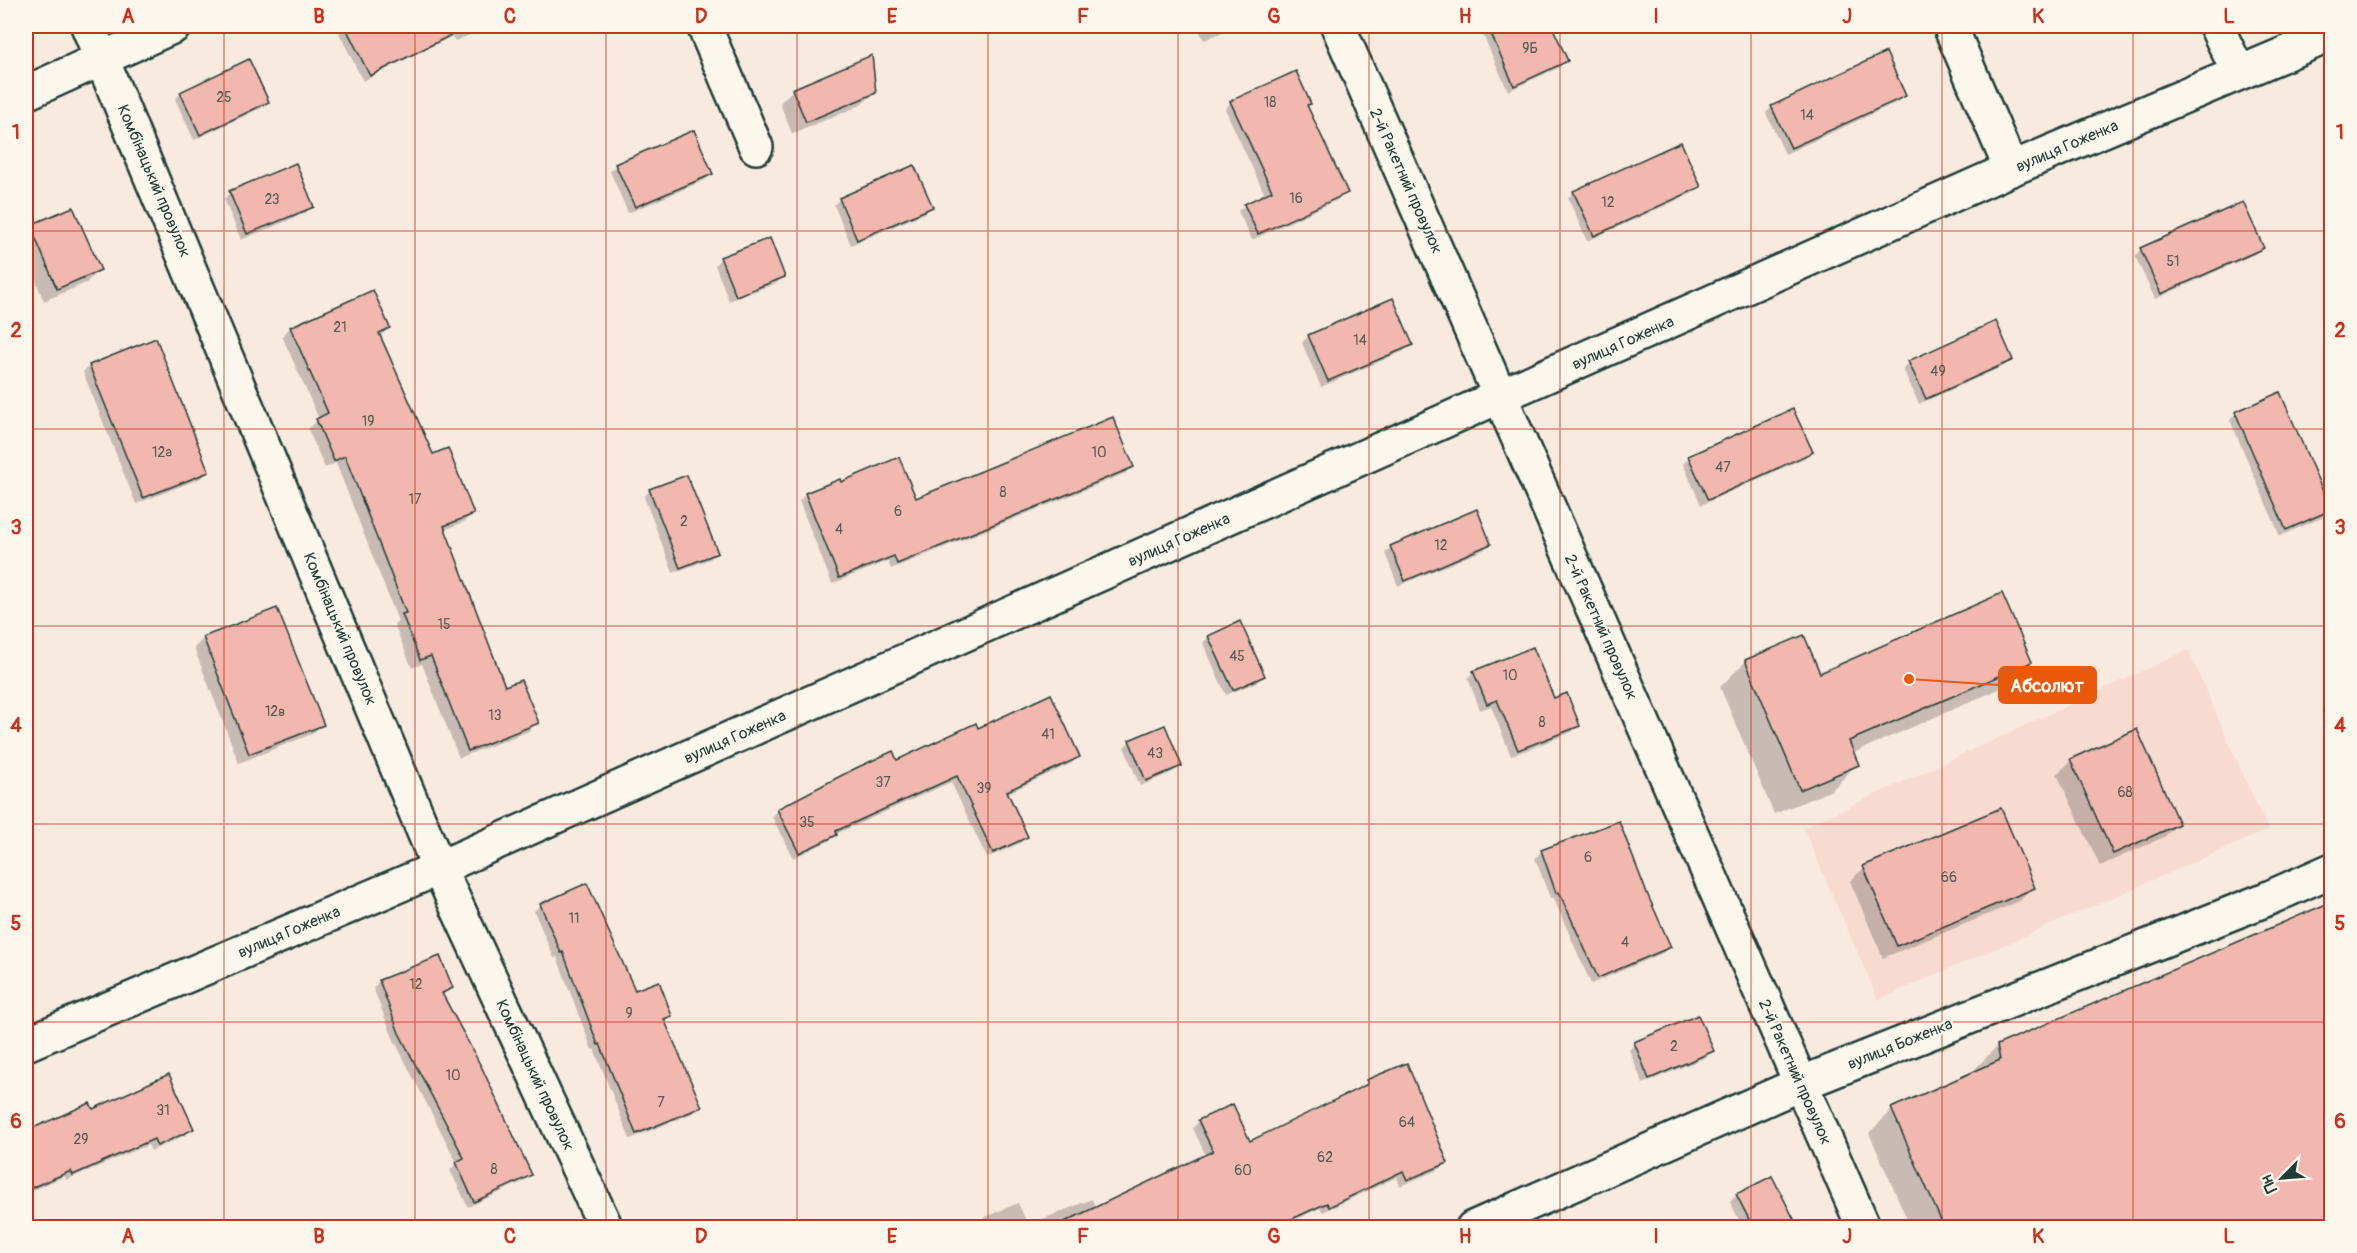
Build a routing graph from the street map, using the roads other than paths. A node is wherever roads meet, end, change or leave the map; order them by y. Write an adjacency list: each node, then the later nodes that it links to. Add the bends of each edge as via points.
1 (88, 26): 8 (street, Комбінацький провулок)
2 (174, 26): 8 (street)
3 (704, 26): 11 (street)
4 (1338, 26): 13 (street, 2-й Ракетний провулок)
5 (1950, 26): 12 (street)
6 (2216, 26): 9 (street)
7 (2331, 34): 9 (street, вулиця Гоженка)
8 (103, 58): 10 (street); 14 (street, Комбінацький провулок)
9 (2239, 73): 12 (street, вулиця Гоженка)
10 (26, 93)
11 (756, 147)
12 (2011, 169): 13 (street, вулиця Гоженка)
13 (1501, 397): 14 (street, вулиця Гоженка); 17 (street, 2-й Ракетний провулок)
14 (439, 868): 16 (street, вулиця Гоженка); 18 (street, Комбінацький провулок)
15 (2331, 870): 17 (street, вулиця Боженка)
16 (26, 1044)
17 (1800, 1084): 19 (street, вулиця Боженка); 20 (street, 2-й Ракетний провулок)
18 (606, 1227)
19 (1473, 1227)
20 (1864, 1227)

